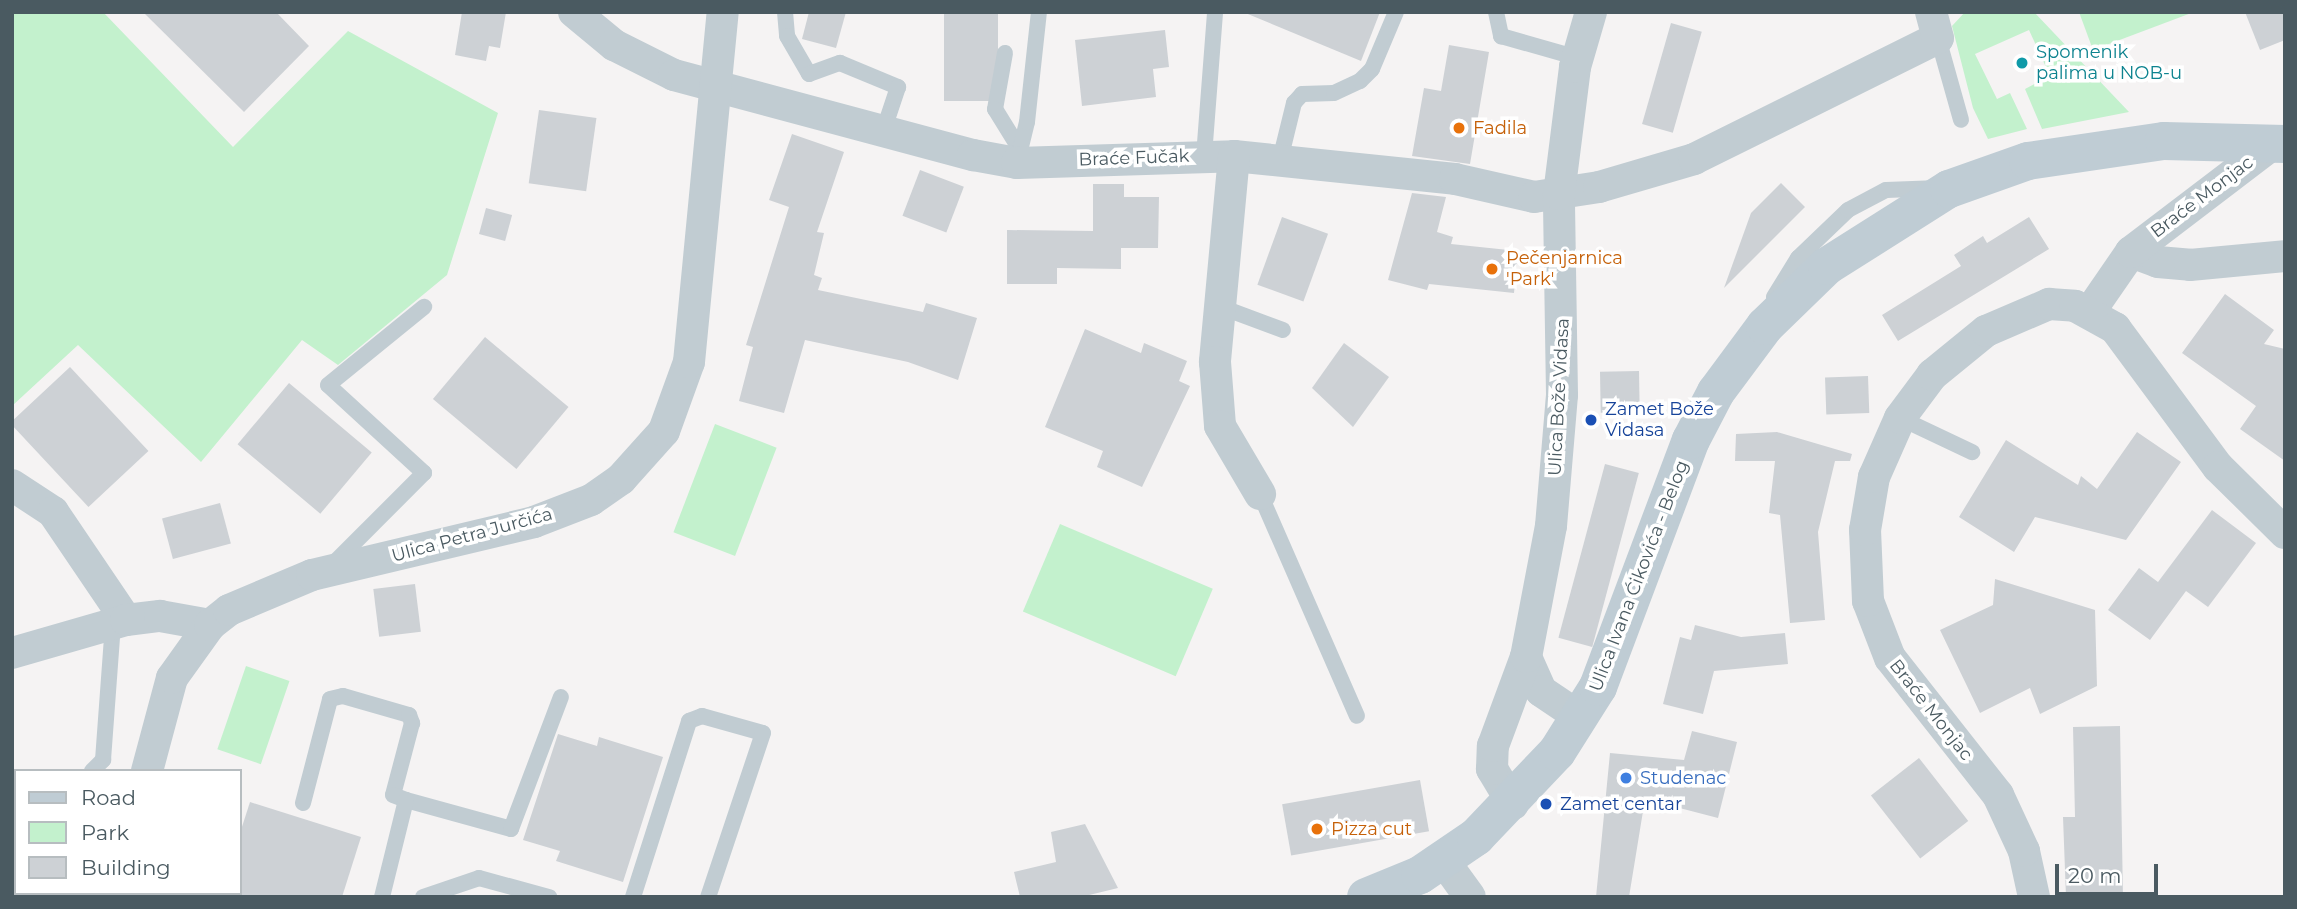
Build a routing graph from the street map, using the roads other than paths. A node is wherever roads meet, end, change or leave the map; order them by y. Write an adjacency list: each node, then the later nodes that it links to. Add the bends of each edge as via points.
1 (723, 12): 12 (street, Ulica Petra Jurčića)
2 (785, 12): 14 (lane, via 787,36 809,74 840,63 898,87)
3 (1039, 12): 16 (lane, via 1027,122)
4 (1215, 12): 17 (lane)
5 (1396, 12): 18 (lane, via 1372,69 1360,81 1334,93 1302,94 1294,103)
6 (1496, 12): 11 (lane, via 1501,36)
7 (1591, 12): 11 (street, Ulica Bože Vidasa)
8 (583, 16): 12 (street, Braće Fučak, via 614,45)
9 (1935, 25): 13 (lane); 19 (street, Braće Fučak, via 1694,159 1650,175)
10 (1005, 54): 16 (lane, via 995,109)
11 (1578, 58): 19 (street, Ulica Bože Vidasa)
12 (713, 89): 14 (street, Braće Fučak); 31 (street, Ulica Petra Jurčića, via 689,362 664,431 621,479 592,500 534,522)
13 (1961, 120)
14 (883, 132): 16 (street, Braće Fučak)
15 (2279, 144): 20 (street, Braće Monjac); 38 (main road, Ulica Ivana Ćikovića - Belog, via 2164,141 2080,150 1949,189 1827,266 1765,326 1716,392 1691,440 1598,687)
16 (1018, 155): 17 (street, Braće Fučak)
17 (1219, 156): 18 (street, Braće Fučak); 23 (street)
18 (1280, 160): 19 (street, Braće Fučak, via 1455,179 1534,197)
19 (1559, 194): 35 (street, Ulica Bože Vidasa, via 1562,395 1552,526)
20 (2131, 252): 21 (street, via 2158,262 2190,265); 24 (street, Braće Monjac)
21 (2285, 256)
22 (424, 307): 31 (lane, via 328,385 424,473)
23 (1221, 307): 25 (lane); 29 (street, via 1215,362 1220,426)
24 (2091, 310): 26 (street, Braće Monjac, via 2049,304 1986,331 1932,375); 30 (street, via 2115,328 2218,467)
25 (1283, 330)
26 (1900, 418): 27 (lane); 52 (street, Braće Monjac, via 1874,477 1866,530 1868,601 1890,658 1998,795 2025,850)
27 (1972, 452)
28 (12, 485): 32 (street, via 53,512)
29 (1260, 494): 37 (lane)
30 (2285, 533)
31 (326, 571): 33 (street, Ulica Petra Jurčića, via 260,595)
32 (120, 622): 33 (street, via 160,616); 34 (street); 39 (lane, via 103,760)
33 (210, 625): 40 (street, Ulica Petra Jurčića, via 172,678)
34 (12, 653)
35 (1526, 657): 38 (street, via 1541,691); 43 (street, Ulica Bože Vidasa, via 1493,746 1492,768)
36 (561, 697): 41 (lane, via 511,829)
37 (1357, 716)
38 (1581, 718): 43 (main road, Ulica Ivana Ćikovića - Belog)
39 (94, 769)
40 (148, 769)
41 (406, 800): 42 (lane, via 393,795 412,723 409,715 335,695); 45 (lane)
42 (303, 803)
43 (1513, 804): 44 (main road, Ulica Ivana Ćikovića - Belog)
44 (1444, 861): 50 (main road, Ulica Ivana Ćikovića - Belog); 51 (street)
45 (382, 897)
46 (422, 897): 47 (lane, via 479,878)
47 (550, 897)
48 (633, 897): 49 (lane, via 689,721 702,716 763,733)
49 (708, 897)
50 (1366, 897)
51 (1469, 897)
52 (2034, 897)

